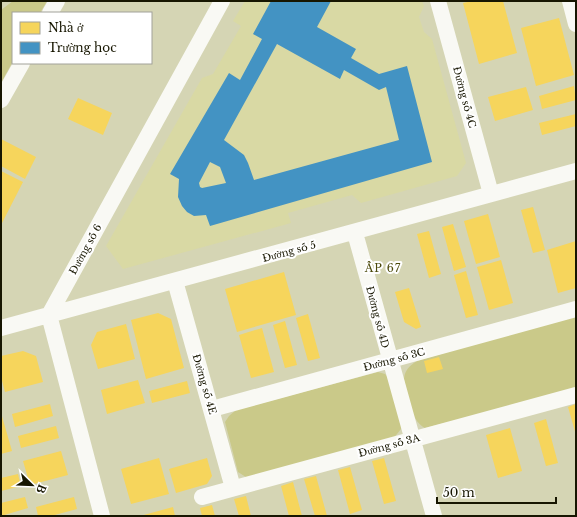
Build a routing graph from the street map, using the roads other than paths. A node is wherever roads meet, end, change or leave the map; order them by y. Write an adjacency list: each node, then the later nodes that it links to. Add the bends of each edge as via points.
1 (57, 1): 5 (street)
2 (222, 1): 14 (street, Đường số 6)
3 (438, 1): 10 (street, Đường số 4C)
4 (570, 1): 6 (street)
5 (51, 12)
6 (576, 24)
7 (21, 64): 8 (street)
8 (1, 100)
9 (576, 171): 10 (street, Đường số 5)
10 (491, 194): 11 (street, Đường số 5)
11 (355, 233): 12 (street, Đường số 5); 16 (street, Đường số 4D)
12 (175, 281): 14 (street, Đường số 5); 18 (street, Đường số 4E)
13 (576, 309): 16 (street, Đường số 3C)
14 (49, 316): 15 (street, Đường số 5); 22 (street)
15 (1, 328)
16 (390, 360): 18 (street, Đường số 3C); 19 (street, Đường số 4D)
17 (576, 395): 19 (street, Đường số 3A)
18 (212, 409): 20 (street, Đường số 4E)
19 (412, 439): 20 (street, Đường số 3A); 23 (street, Đường số 4D)
20 (233, 488): 21 (street, Đường số 3A)
21 (202, 497)
22 (102, 516)
23 (434, 516)

